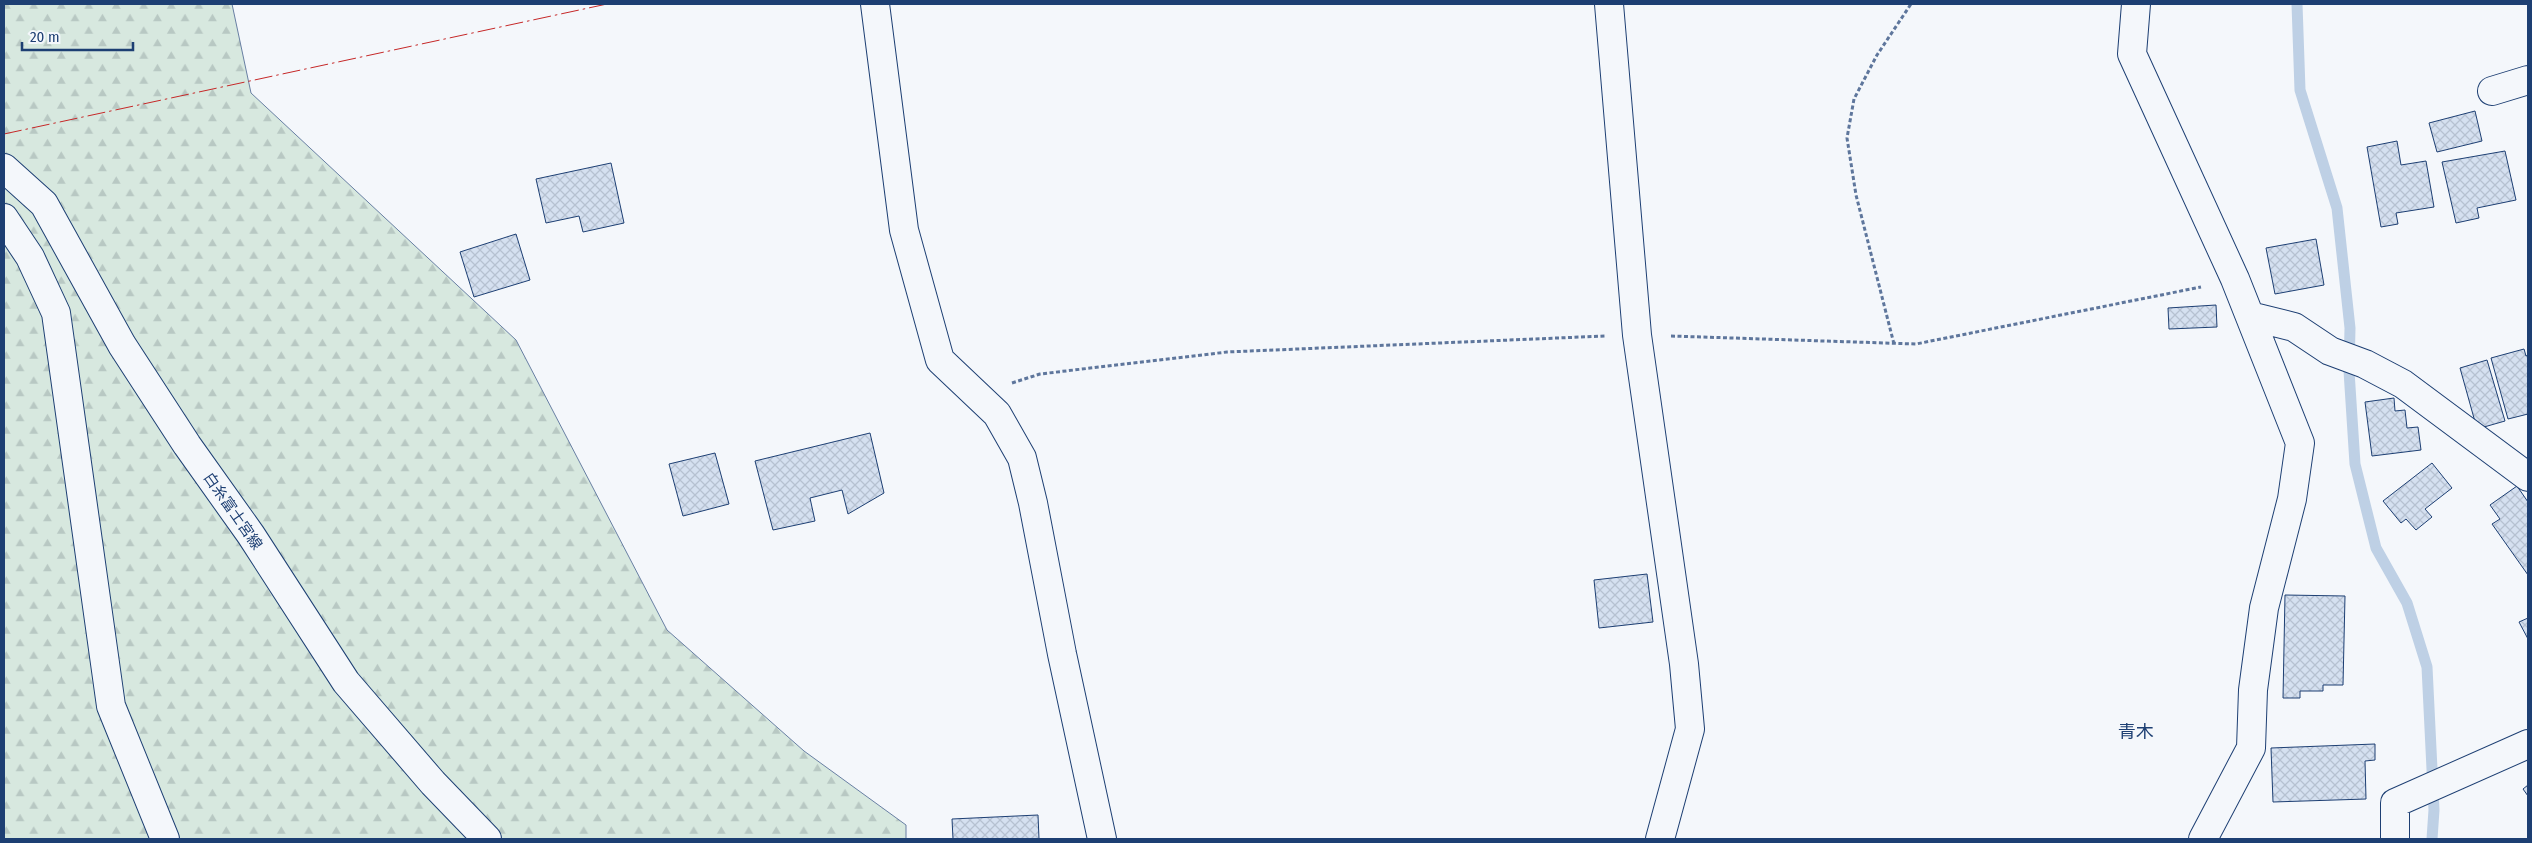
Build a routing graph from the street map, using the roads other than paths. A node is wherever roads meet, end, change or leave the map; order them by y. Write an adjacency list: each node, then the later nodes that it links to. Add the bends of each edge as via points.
1 (875, 4): 13 (street, via 904,230 940,360 997,414 1022,458)
2 (1609, 4): 14 (street, via 1637,335 1684,664 1690,729)
3 (2136, 4): 8 (street, via 2132,54)
4 (2528, 80): 5 (street)
5 (2492, 91)
6 (4, 168): 12 (street, 白糸富士宮線, via 44,204 122,345 346,682 433,783)
7 (4, 218): 11 (street, via 30,256 56,313 111,706)
8 (2250, 316): 9 (street, via 2294,328 2330,351 2365,364 2403,384); 15 (street, via 2300,443 2292,499 2264,608 2253,690 2251,748)
9 (2528, 477)
10 (2528, 744): 16 (street, via 2395,803)
11 (165, 839)
12 (487, 839)
13 (1102, 839)
14 (1660, 839)
15 (2203, 839)
16 (2395, 839)

